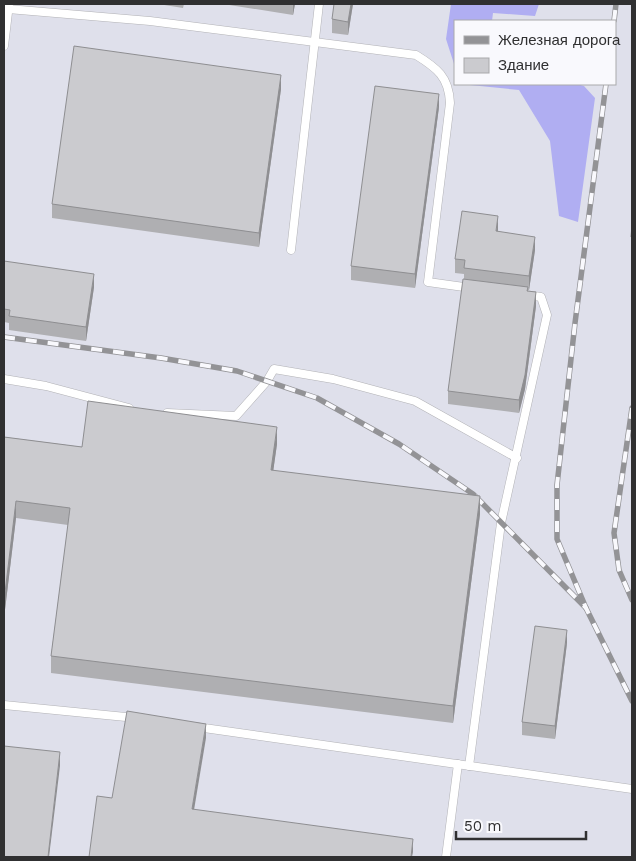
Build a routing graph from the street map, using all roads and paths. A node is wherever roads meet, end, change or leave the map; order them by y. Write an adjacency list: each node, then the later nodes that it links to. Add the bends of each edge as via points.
1 (319, 4): 3 (lane)
2 (9, 6): 3 (lane); 4 (lane)
3 (314, 42): 5 (lane); 6 (lane, via 416,56 436,67 449,88 450,103 428,282)
4 (4, 46)
5 (291, 250)
6 (475, 288)
7 (522, 295): 11 (lane, via 541,297 547,315)
8 (4, 380): 9 (lane, via 46,386)
9 (135, 410)
10 (162, 413): 11 (lane, via 236,416 274,369 333,379 415,401)
11 (517, 458): 16 (lane, via 501,523)
12 (4, 705): 13 (lane)
13 (146, 720)
14 (185, 725): 15 (lane)
15 (458, 764): 16 (lane); 18 (lane)
16 (470, 766): 17 (lane)
17 (632, 789)
18 (446, 857)

